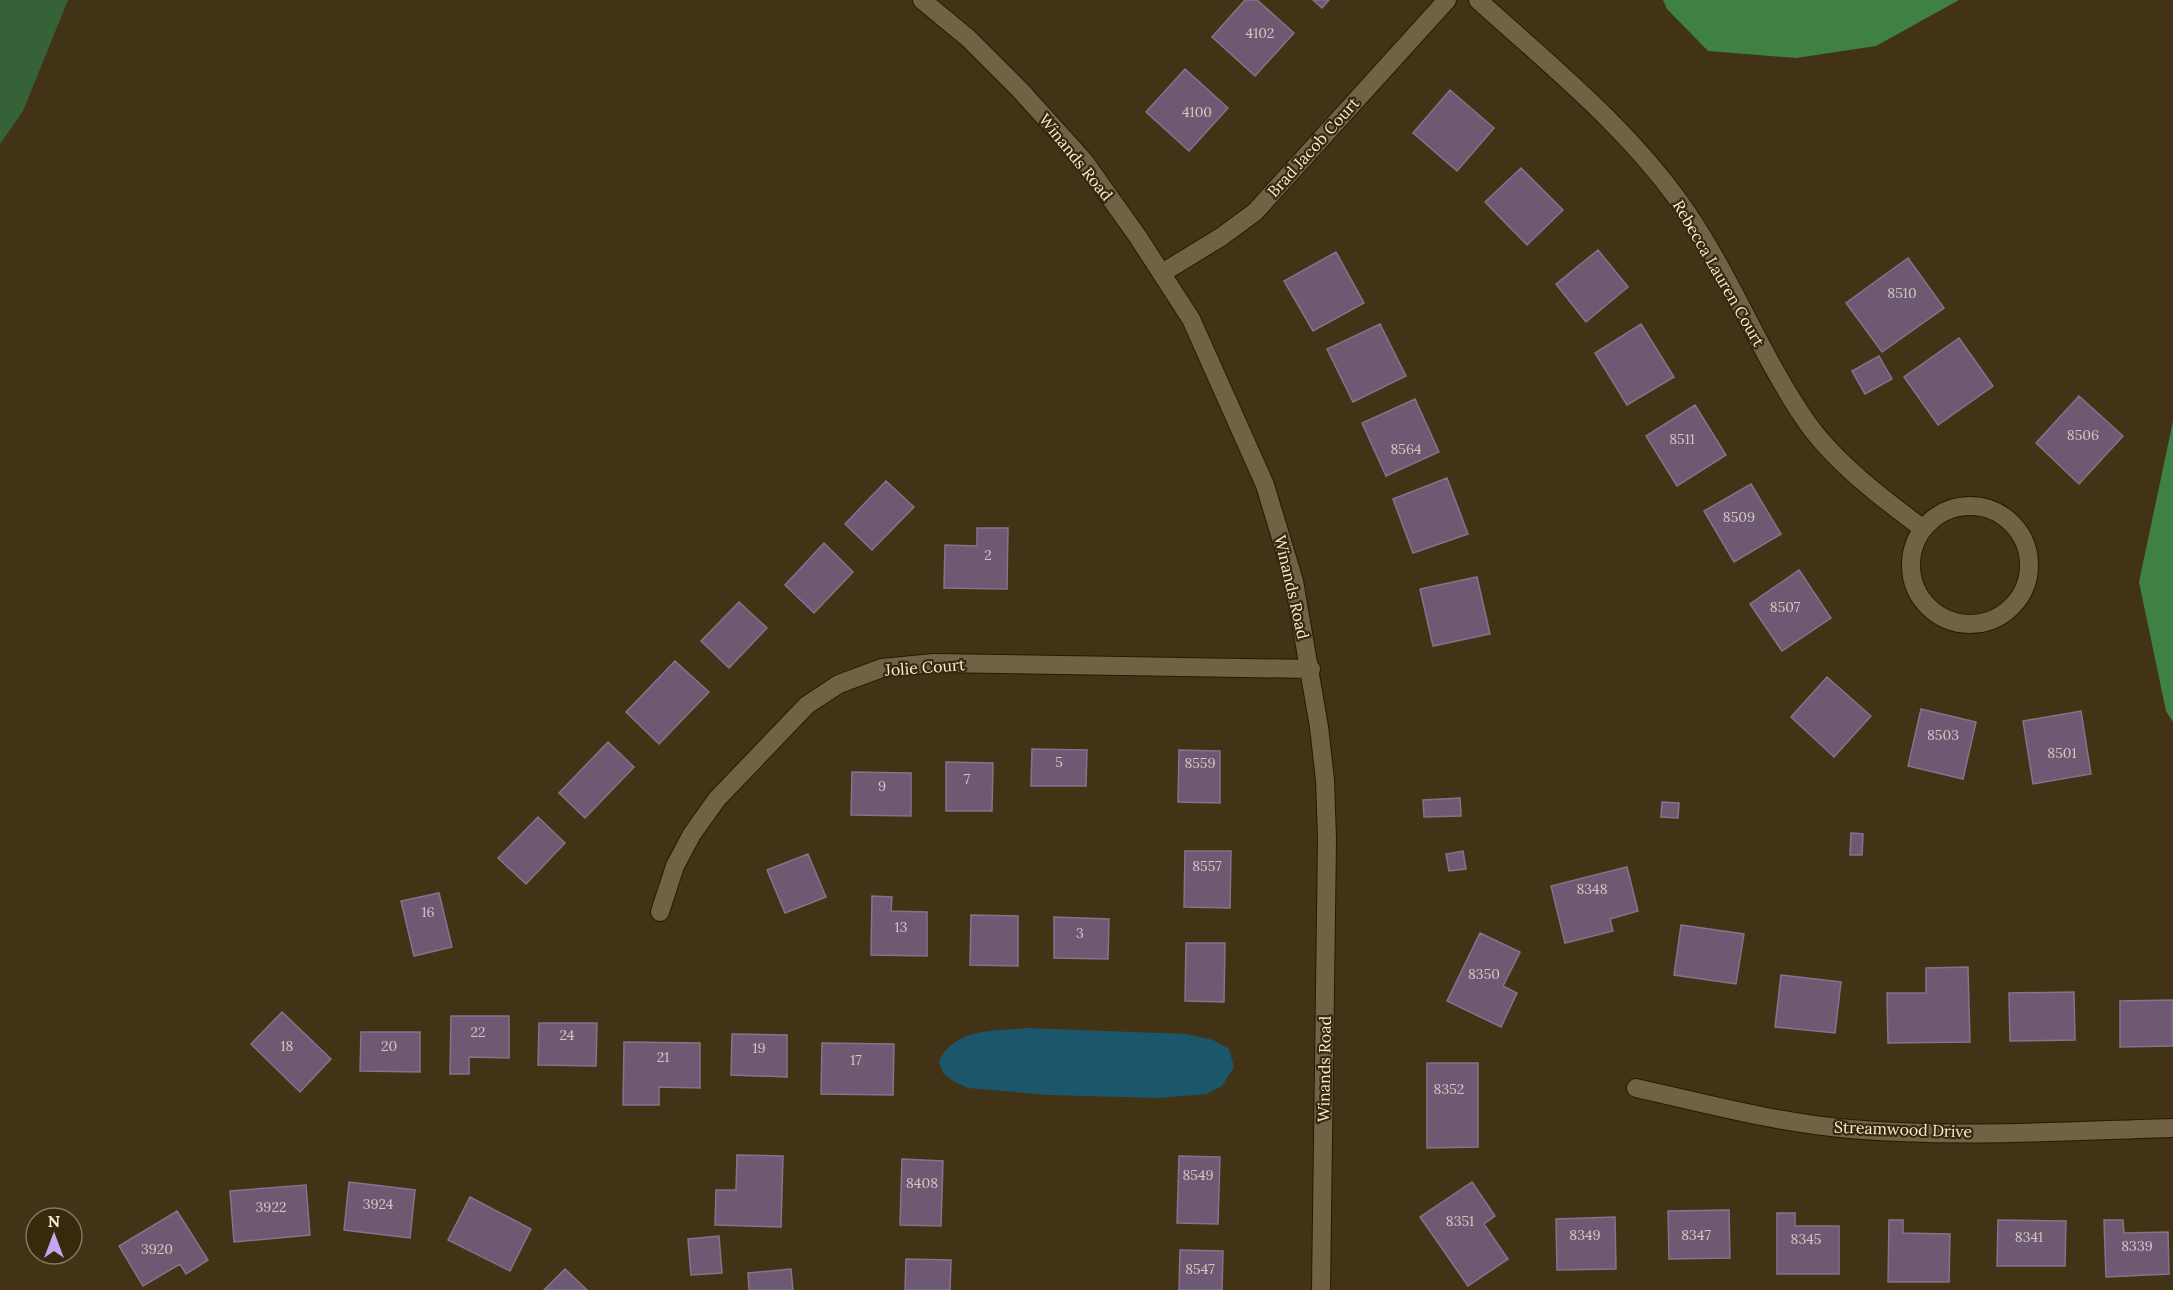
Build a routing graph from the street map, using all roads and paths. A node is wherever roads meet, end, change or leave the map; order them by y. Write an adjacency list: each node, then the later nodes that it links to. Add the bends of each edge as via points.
1 (922, 0): 4 (street, Winands Road, via 1014,83 1084,161)
2 (1447, 0): 4 (street, Brad Jacob Court, via 1255,212)
3 (1478, 0): 5 (street, Rebecca Lauren Court, via 1608,119 1651,164 1689,215 1809,426 1848,468)
4 (1162, 273): 6 (street, Winands Road, via 1191,319 1265,485 1294,581)
5 (1922, 528): 5 (street, via 1911,551 1910,572 1918,594 1930,610 1948,621 1970,625 1996,619 2015,605 2026,586 2030,565 2026,542 2000,512 1981,506 1960,506 1939,513)
6 (1311, 669): 7 (street, Jolie Court, via 934,663 882,668 839,684 807,705 717,799 675,866); 10 (street, Winands Road, via 1325,780 1327,839)
7 (660, 912)
8 (1636, 1088): 9 (street, Streamwood Drive, via 1787,1121 1849,1129 1925,1134)
9 (2173, 1128)
10 (1321, 1290)

